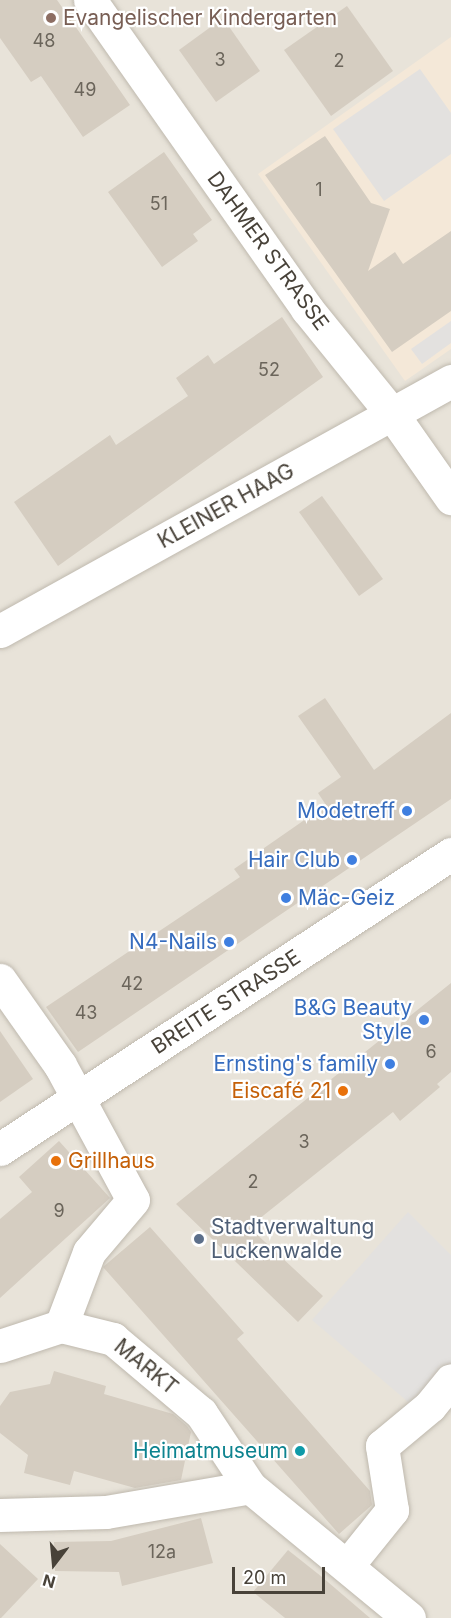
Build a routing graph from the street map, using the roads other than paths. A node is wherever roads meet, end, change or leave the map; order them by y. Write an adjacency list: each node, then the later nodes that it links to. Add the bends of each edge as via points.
1 (90, 0): 3 (street, DAHMER STRASSE, via 307,309)
2 (451, 381): 3 (street, KLEINER HAAG)
3 (392, 414): 4 (street, DAHMER STRASSE); 5 (street, KLEINER HAAG)
4 (451, 498)
5 (0, 631)
6 (451, 854): 8 (street, BREITE STRASSE)
7 (0, 980): 8 (street)
8 (79, 1098): 9 (street, BREITE STRASSE); 10 (street, via 133,1200 89,1252)
9 (0, 1149)
10 (61, 1326): 11 (street); 13 (street, MARKT, via 113,1339 201,1413)
11 (0, 1346)
12 (451, 1380): 15 (street, via 430,1406 382,1446 392,1510)
13 (250, 1487): 14 (street, via 106,1512); 15 (street, MARKT)
14 (0, 1515)
15 (347, 1566): 16 (street, MARKT)
16 (409, 1618)

